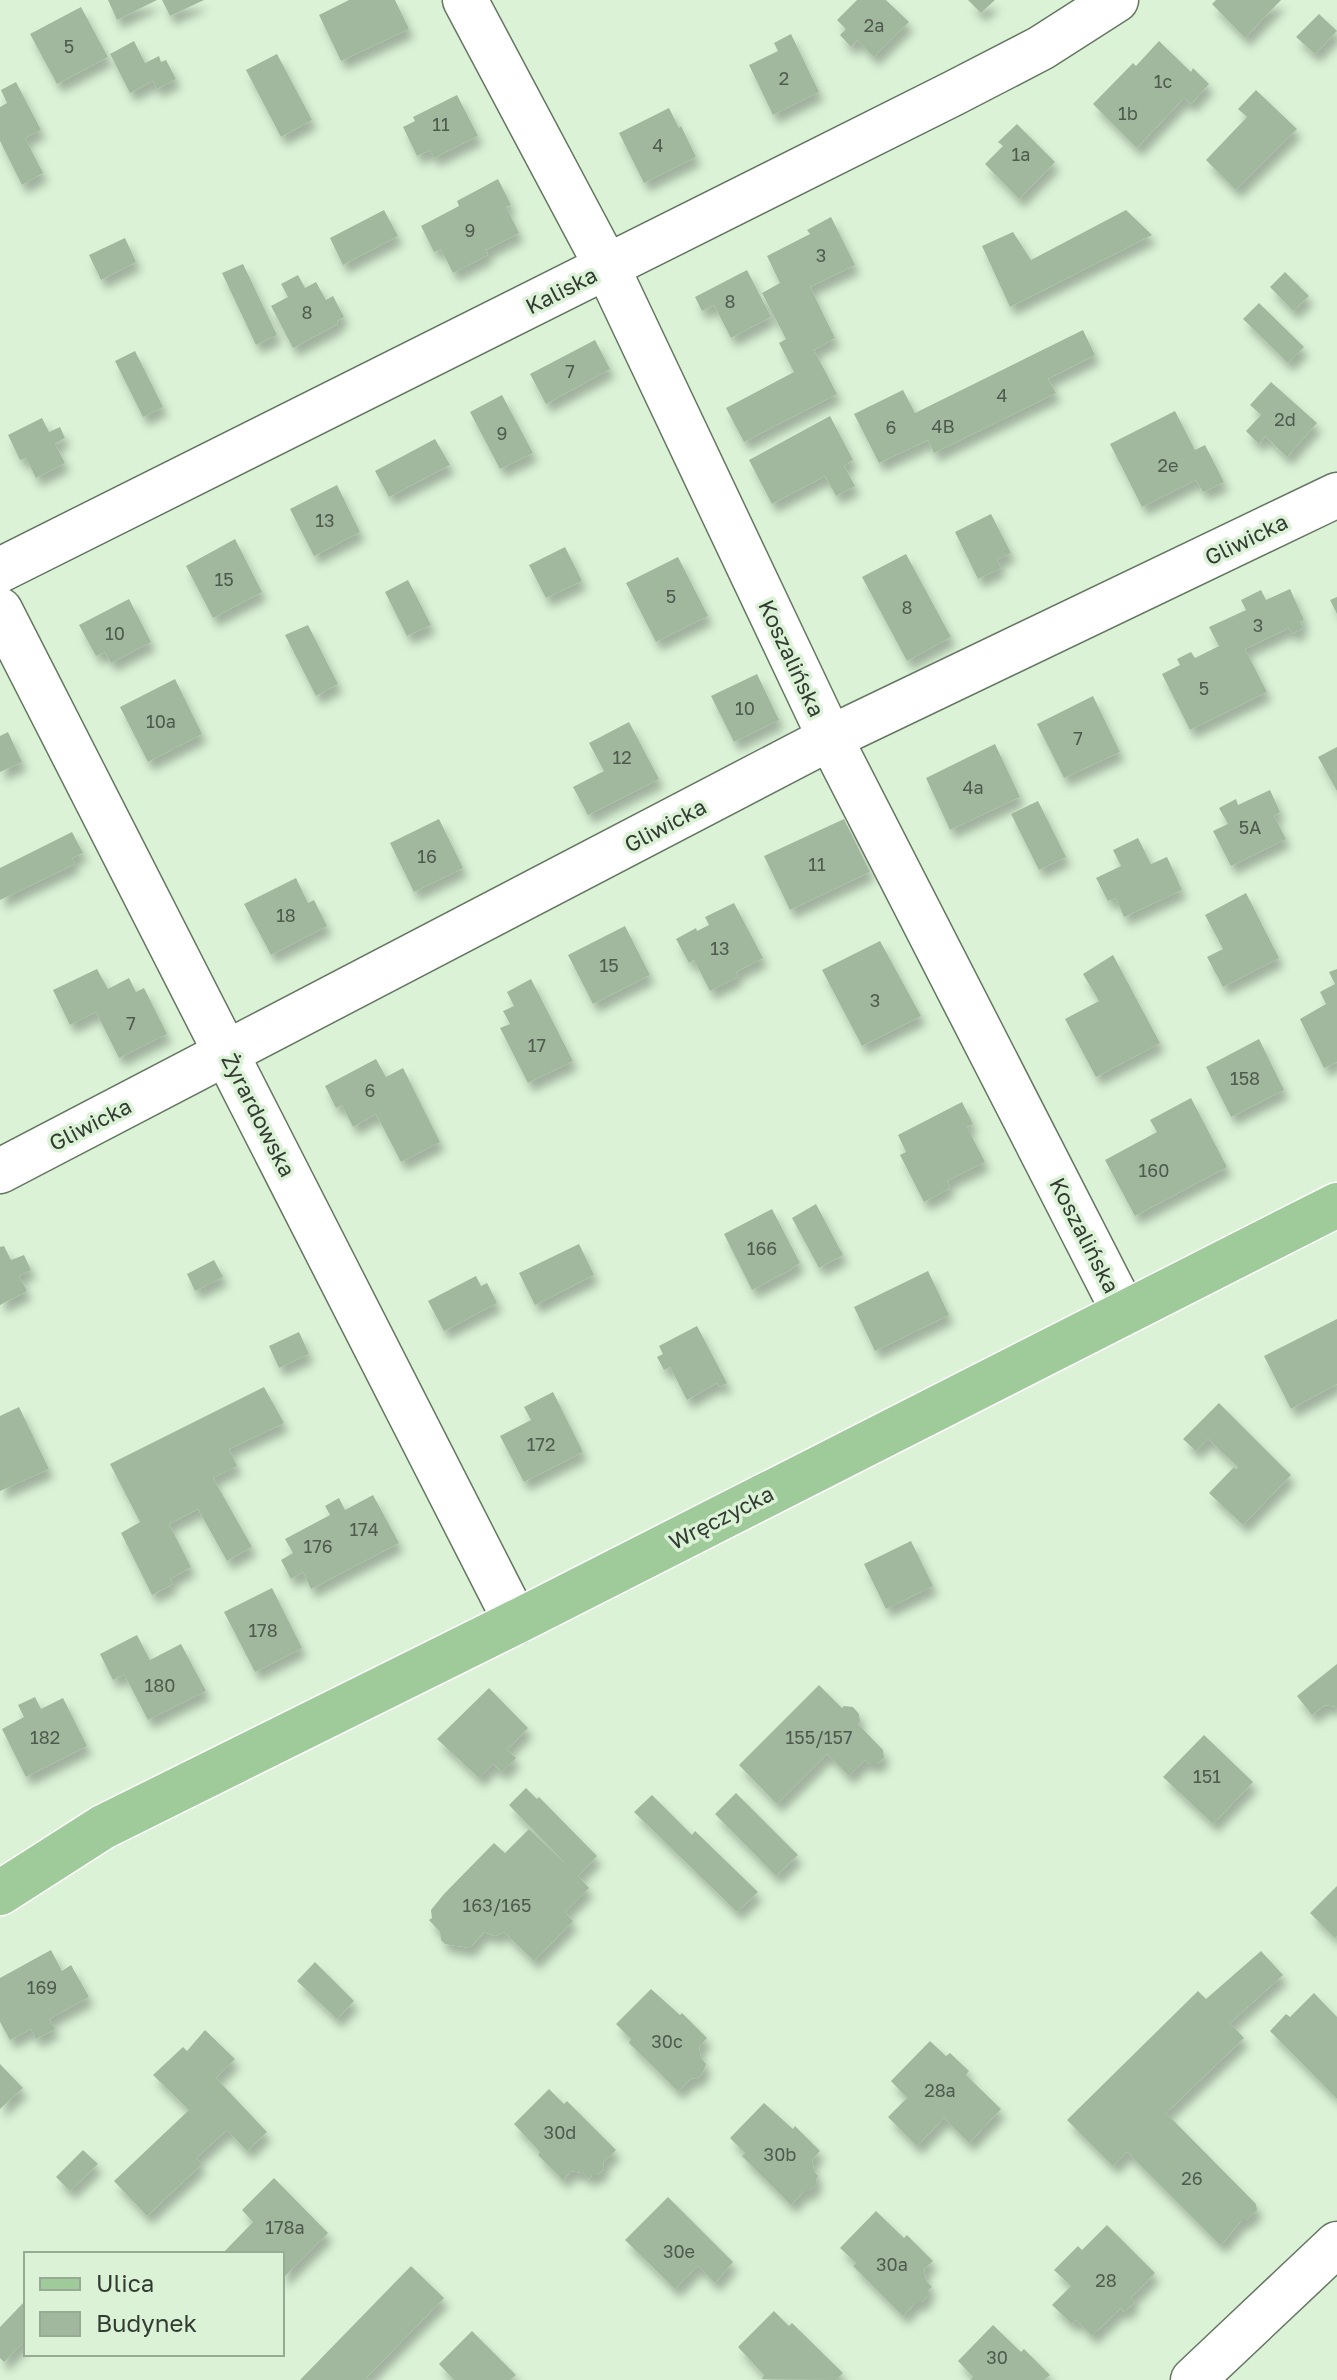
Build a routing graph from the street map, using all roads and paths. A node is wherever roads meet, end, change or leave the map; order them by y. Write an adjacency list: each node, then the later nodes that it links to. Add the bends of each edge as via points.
1 (465, 0): 3 (street, Koszalińska)
2 (1116, 0): 3 (street, Kaliska, via 1041,48)
3 (607, 267): 5 (street, Kaliska); 7 (street, Koszalińska)
4 (1337, 495): 7 (street, Gliwicka)
5 (0, 570)
6 (0, 610): 8 (street, Żyrardowska)
7 (830, 738): 8 (street, Gliwicka); 11 (street, Koszalińska)
8 (228, 1054): 9 (street, Gliwicka); 12 (street, Żyrardowska)
9 (0, 1171)
10 (1337, 1205): 11 (main road, Wręczycka)
11 (1124, 1312): 12 (main road, Wręczycka)
12 (516, 1622): 13 (main road, Wręczycka)
13 (103, 1827): 14 (main road, Wręczycka); 15 (main road, Wręczycka)
14 (0, 1866)
15 (0, 1893)
16 (1337, 2244): 17 (street)
17 (1193, 2380)

